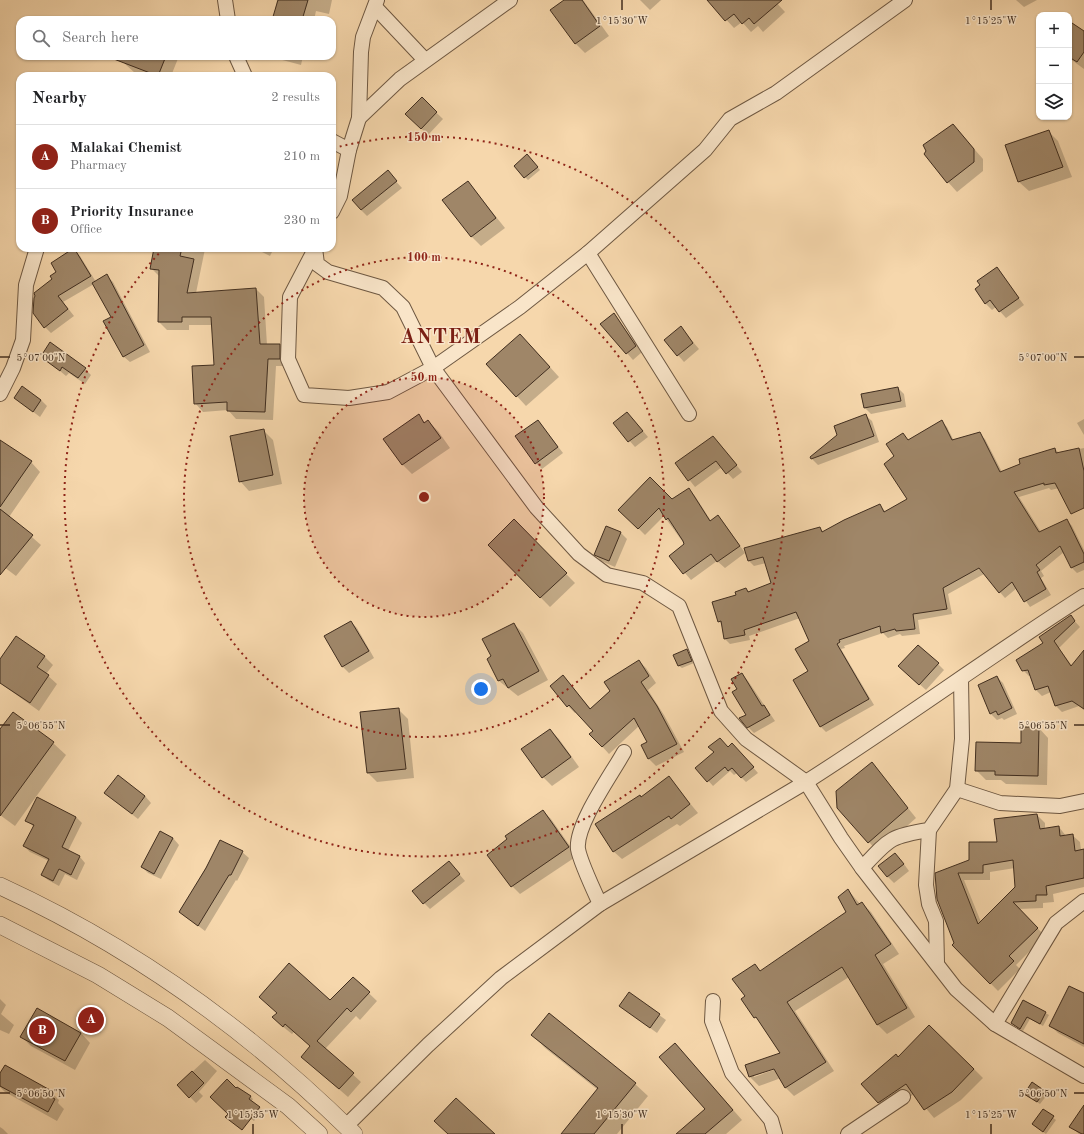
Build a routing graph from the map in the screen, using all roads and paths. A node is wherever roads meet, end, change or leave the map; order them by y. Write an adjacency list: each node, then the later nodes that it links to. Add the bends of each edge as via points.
1 (224, 0): 5 (street)
2 (510, 0): 7 (street)
3 (905, 0): 16 (street, via 776,93 730,119 705,150)
4 (376, 3): 7 (street); 9 (street, via 363,37)
5 (227, 16)
6 (238, 60): 8 (street)
7 (425, 60): 9 (street, via 400,79)
8 (243, 72)
9 (359, 118): 11 (street)
10 (336, 143): 11 (street)
11 (349, 150): 12 (street, via 340,196)
12 (336, 204)
13 (36, 252): 18 (street, via 26,285 23,340)
14 (313, 252): 17 (street, via 290,297 288,358 304,395 349,398 388,392)
15 (316, 252): 17 (street, via 317,264 328,272 383,288 403,307)
16 (588, 253): 17 (street, via 520,307); 19 (street)
17 (433, 368): 23 (street, via 536,507 579,554 607,575 643,583 678,606 721,711 746,739)
18 (0, 394)
19 (689, 414)
20 (1084, 596): 21 (street, via 1018,638)
21 (961, 679): 23 (street); 24 (street, via 962,739)
22 (624, 752): 30 (street, via 586,818 579,836 578,850)
23 (806, 782): 27 (street); 30 (street)
24 (957, 789): 25 (street, via 1000,803 1060,806); 26 (street)
25 (1084, 801)
26 (929, 830): 27 (street, via 893,838); 32 (street, via 926,885 929,904 936,921)
27 (862, 868): 32 (street)
28 (0, 886): 37 (street, via 107,940 163,976 238,1031)
29 (1084, 901): 34 (street, via 1056,923)
30 (600, 904): 37 (street, via 501,978 428,1045)
31 (0, 925): 38 (street, via 98,975 168,1018 288,1106)
32 (937, 963): 34 (street, via 956,989)
33 (713, 1001): 39 (street, via 712,1020 732,1073 771,1120)
34 (995, 1024): 35 (street)
35 (1084, 1076)
36 (903, 1097): 40 (street)
37 (350, 1130)
38 (319, 1134)
39 (776, 1134)
40 (848, 1134)

